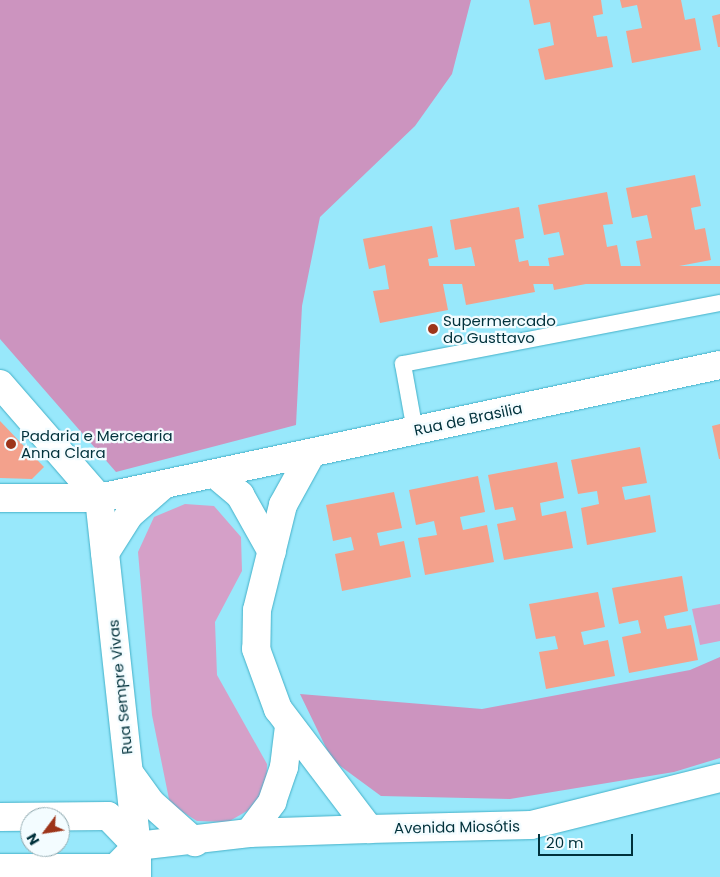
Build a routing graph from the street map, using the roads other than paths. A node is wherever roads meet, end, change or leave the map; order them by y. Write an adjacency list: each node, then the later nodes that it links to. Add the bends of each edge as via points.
1 (720, 303): 4 (lane, via 403,364)
2 (720, 365): 4 (street, Rua de Brasilia)
3 (0, 384): 9 (street)
4 (415, 431): 5 (street, Rua de Brasilia)
5 (311, 454): 6 (street, Rua de Brasilia); 10 (street, via 283,505)
6 (215, 474): 7 (street, Rua de Brasilia); 10 (street, via 240,495)
7 (164, 484): 9 (street, Rua de Brasilia); 11 (street, via 129,515)
8 (0, 498): 9 (street, Rua de Brasilia)
9 (99, 498): 11 (street, Rua Sempre Vivas)
10 (272, 552): 12 (street, via 257,610 256,649 278,709)
11 (105, 553): 13 (street, Rua Sempre Vivas)
12 (289, 726): 16 (street); 17 (street, via 284,767 272,802)
13 (129, 773): 18 (street, via 152,803); 19 (street, Rua Sempre Vivas)
14 (720, 778): 16 (street, Avenida Miosótis, via 532,825)
15 (0, 817): 19 (street, via 108,816)
16 (368, 829): 17 (street, Avenida Miosótis)
17 (249, 833): 18 (street, Avenida Miosótis)
18 (194, 842): 19 (street, Avenida Miosótis)
19 (137, 846): 20 (street, via 116,868); 21 (street, Rua Sempre Vivas)
20 (0, 868)
21 (137, 877)

